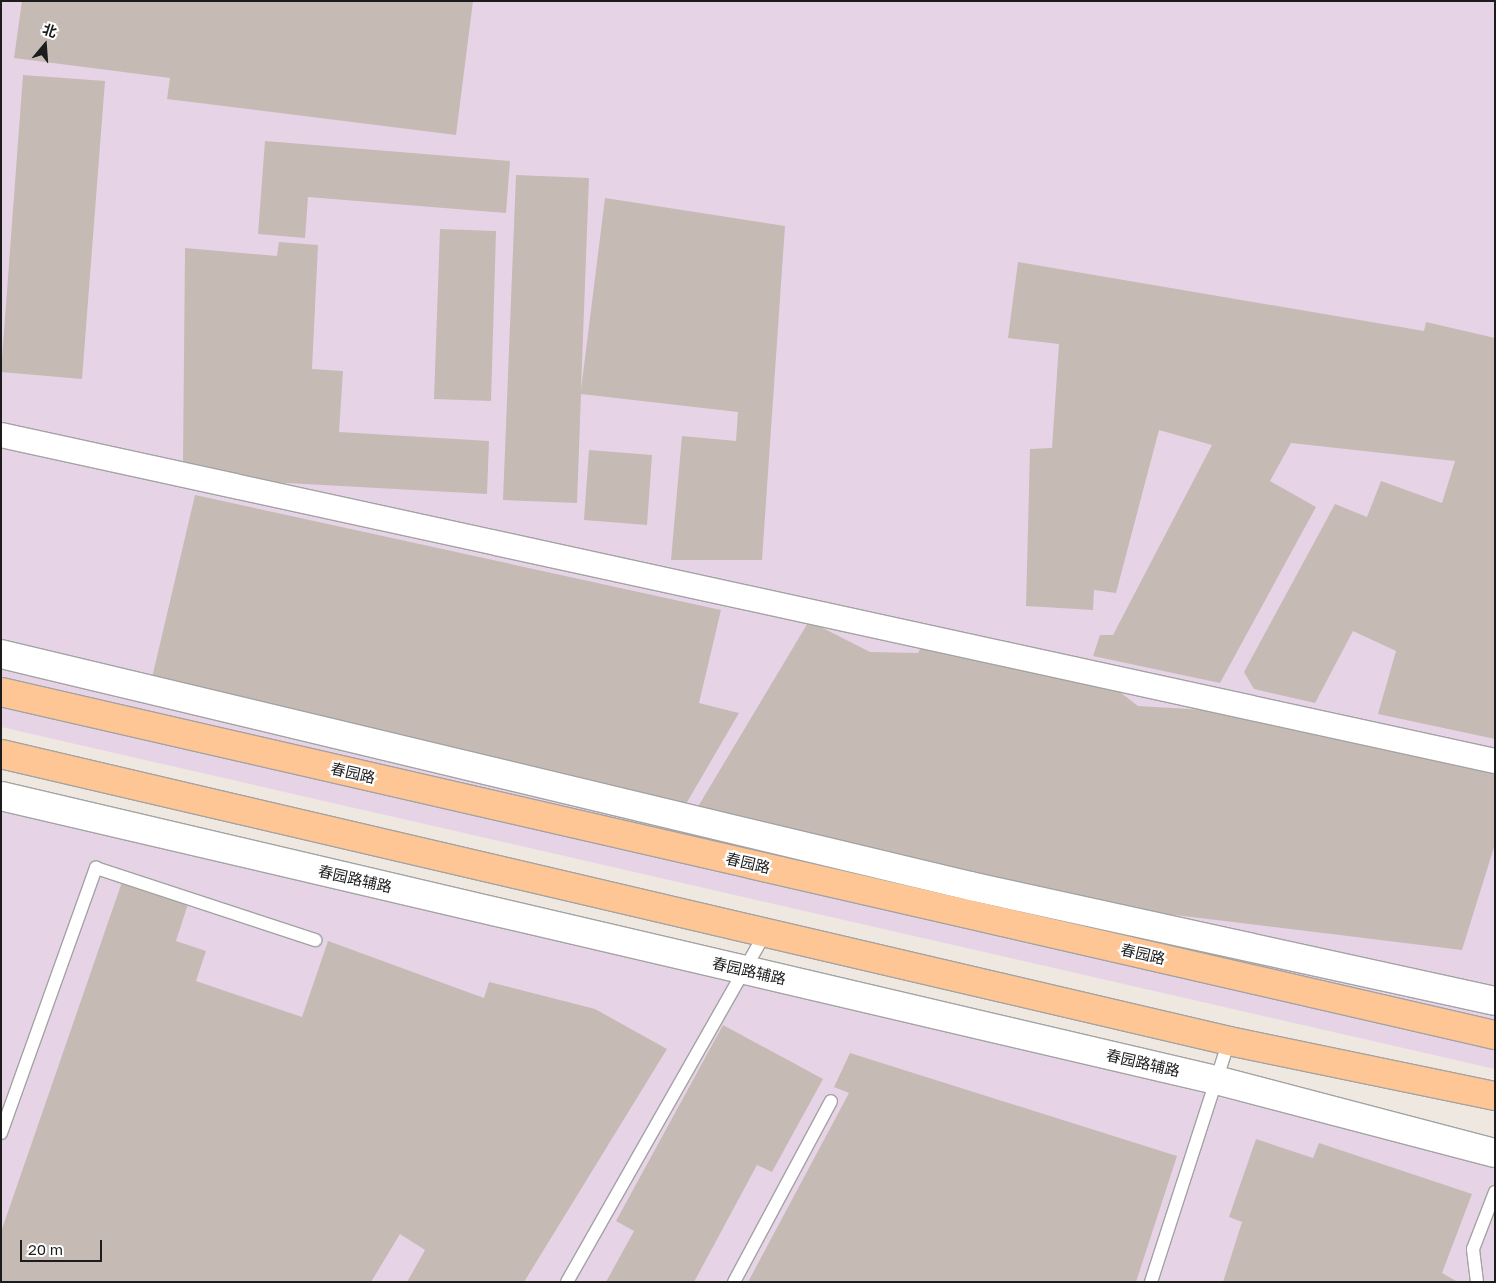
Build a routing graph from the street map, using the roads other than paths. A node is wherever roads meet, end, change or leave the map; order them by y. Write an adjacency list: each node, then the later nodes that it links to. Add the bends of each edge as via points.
1 (1, 435): 5 (street)
2 (1, 654): 10 (street, via 970,886)
3 (1, 692): 11 (main road, 春园路)
4 (1, 754): 7 (main road)
5 (1495, 761)
6 (1, 796): 9 (street, 春园路辅路)
7 (766, 932): 9 (lane); 12 (main road)
8 (315, 940): 16 (lane, via 96,868)
9 (744, 970): 13 (street, 春园路辅路); 19 (lane)
10 (1495, 1001)
11 (1495, 1035)
12 (1229, 1041): 13 (lane); 14 (main road)
13 (1216, 1080): 17 (street, 春园路辅路); 21 (lane)
14 (1495, 1096)
15 (831, 1100): 20 (lane)
16 (1, 1134)
17 (1495, 1153)
18 (1495, 1192): 22 (lane, via 1473,1249)
19 (567, 1282)
20 (734, 1282)
21 (1151, 1282)
22 (1477, 1282)

